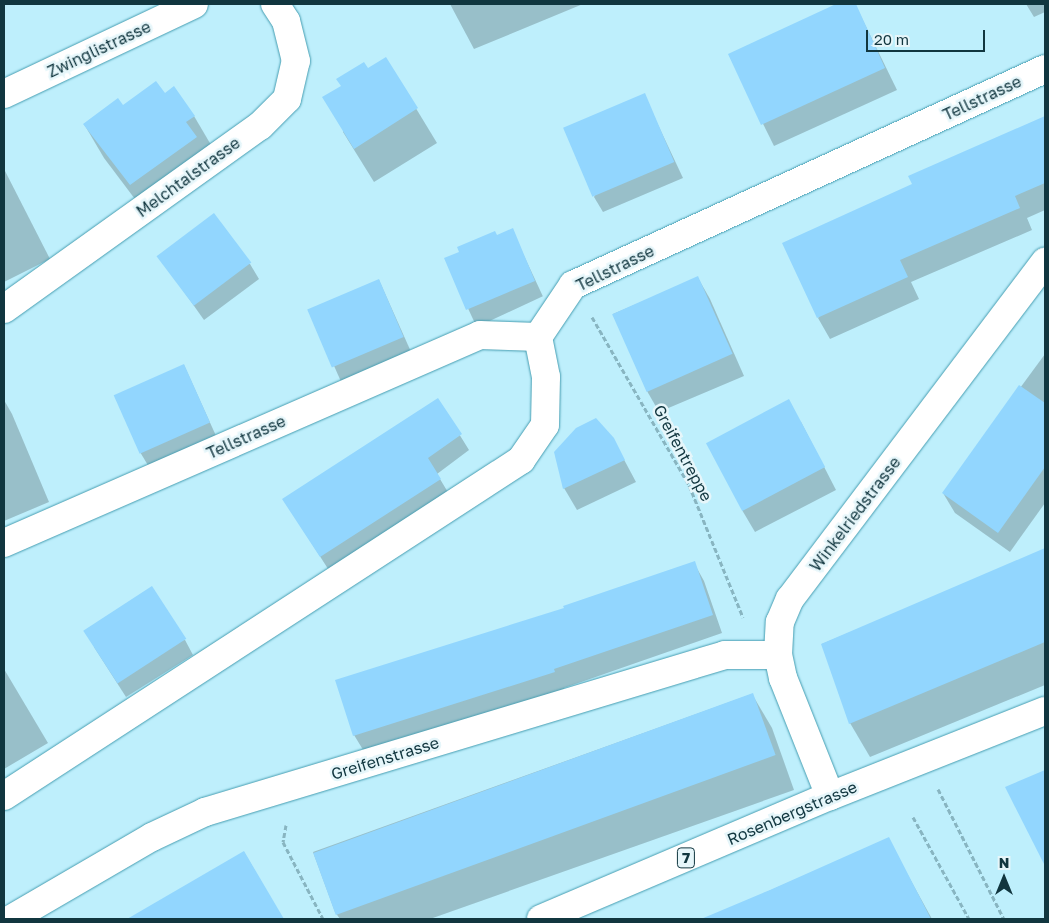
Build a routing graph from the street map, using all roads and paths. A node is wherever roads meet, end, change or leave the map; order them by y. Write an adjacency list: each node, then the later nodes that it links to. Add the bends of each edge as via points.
1 (194, 4): 4 (street, Zwinglistrasse)
2 (275, 4): 6 (street, Melchtalstrasse, via 286,21 296,61 287,99 260,126)
3 (1045, 69): 8 (street, Tellstrasse, via 573,285)
4 (4, 94)
5 (1045, 262): 11 (street, Winkelriedstrasse, via 790,600 780,622)
6 (4, 309)
7 (591, 315): 10 (path, Greifentreppe, via 689,485)
8 (538, 337): 9 (street, Tellstrasse, via 480,335); 14 (street, via 546,377 545,425 521,460)
9 (4, 543)
10 (743, 617)
11 (778, 655): 15 (street, Winkelriedstrasse, via 783,678); 18 (street, Greifenstrasse, via 725,655 205,812 152,837)
12 (1045, 711): 13 (street, Rosenbergstrasse / 7)
13 (925, 758): 15 (street, Rosenbergstrasse / 7); 22 (path)
14 (4, 796)
15 (830, 796): 20 (street, Rosenbergstrasse / 7)
16 (913, 817): 21 (path)
17 (286, 822): 19 (path, via 283,842)
18 (11, 919)
19 (323, 919)
20 (541, 919)
21 (969, 919)
22 (1004, 919)

